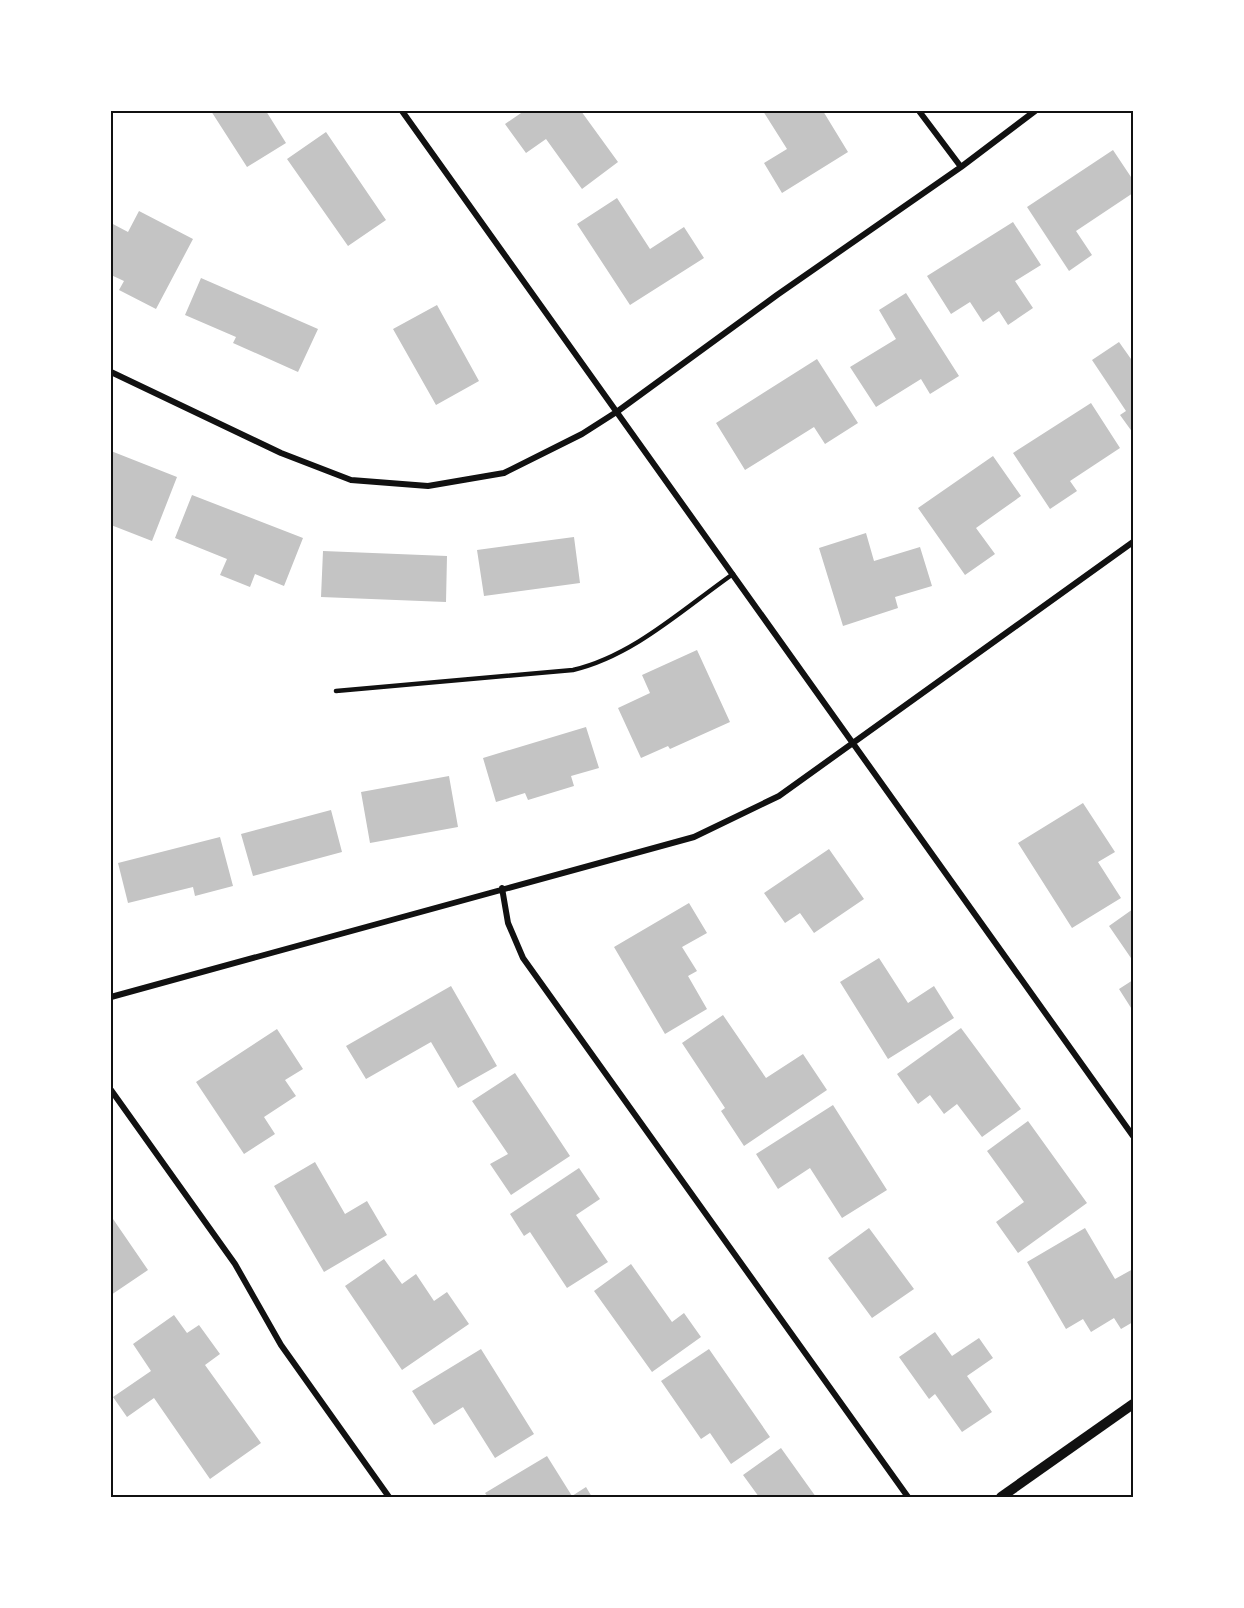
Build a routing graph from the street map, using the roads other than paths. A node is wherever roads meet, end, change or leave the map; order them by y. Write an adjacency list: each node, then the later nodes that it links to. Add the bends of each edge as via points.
1 (402, 111): 6 (street)
2 (919, 111): 4 (street)
3 (1035, 111): 4 (street)
4 (961, 167): 6 (street)
5 (111, 372): 6 (street, via 281,453 351,480 428,486 504,473 582,434)
6 (618, 411): 8 (street)
7 (1133, 542): 10 (street)
8 (733, 574): 9 (lane, via 596,665); 10 (street)
9 (336, 691)
10 (851, 742): 11 (street, via 779,796 694,837); 14 (street)
11 (502, 888): 12 (street); 17 (street, via 508,923 523,958)
12 (111, 997)
13 (111, 1090): 16 (street, via 236,1264 281,1345)
14 (1133, 1136)
15 (1133, 1404): 18 (street)
16 (389, 1497)
17 (908, 1497)
18 (1001, 1497)

